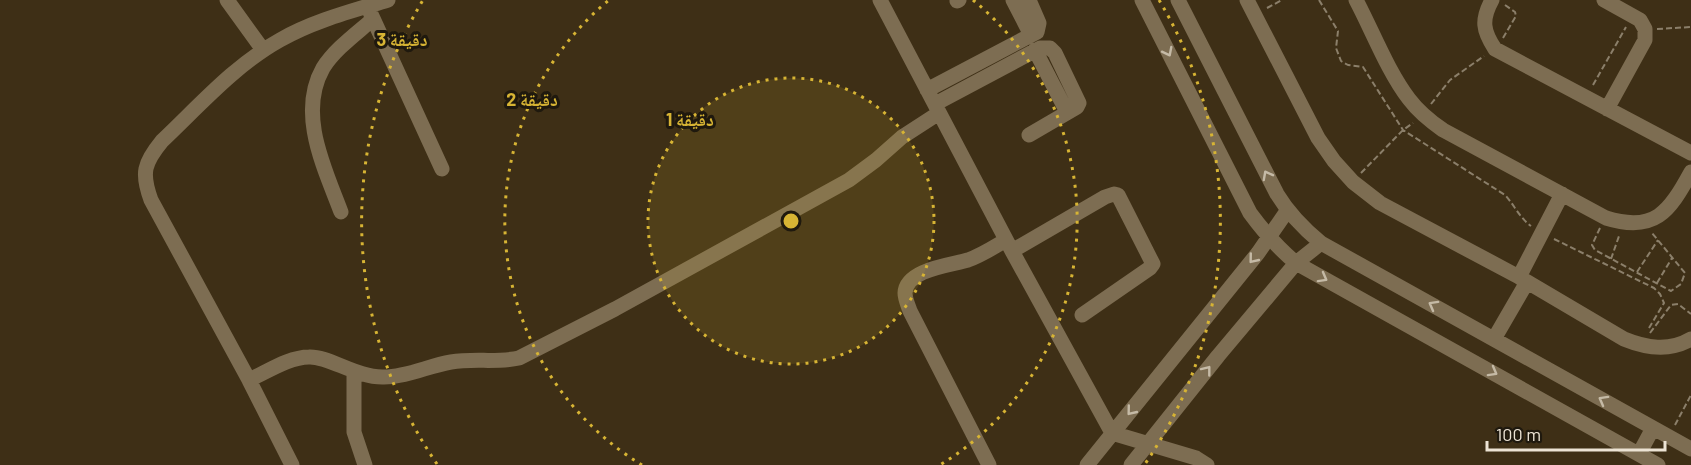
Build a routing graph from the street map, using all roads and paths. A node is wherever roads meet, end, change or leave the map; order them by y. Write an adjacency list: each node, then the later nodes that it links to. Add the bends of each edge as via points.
1 (227, 0): 22 (street)
2 (388, 0): 15 (street)
3 (880, 0): 23 (street)
4 (1013, 0): 20 (street)
5 (1029, 0): 20 (street, via 1040,23)
6 (1142, 0): 41 (street, one-way to 41, via 1250,213)
7 (1178, 0): 35 (street, one-way to 7)
8 (1247, 0): 16 (street)
9 (1282, 0): 16 (path)
10 (1319, 0): 28 (path, via 1338,31 1336,48 1341,61 1363,67)
11 (1356, 0): 27 (street, via 1408,98)
12 (1492, 0): 21 (street, via 1484,20 1486,36)
13 (1498, 0): 21 (path, via 1516,16)
14 (1604, 0): 17 (street)
15 (370, 13): 22 (street, via 298,31); 31 (street); 36 (street, via 323,68 315,97 314,131)
16 (1254, 15): 33 (street, via 1318,138)
17 (1632, 16): 19 (street); 24 (path)
18 (1691, 27): 19 (path)
19 (1645, 29): 26 (street, via 1645,40)
20 (1033, 43): 23 (street); 25 (street); 29 (street, via 1055,53 1078,105)
21 (1495, 49): 24 (street); 27 (path, via 1450,80)
22 (263, 50): 58 (street, via 162,141 145,168 145,185 151,200)
23 (927, 90): 25 (street)
24 (1586, 98): 26 (street)
25 (937, 109): 44 (street); 57 (street, via 849,180 535,351 508,361 452,362 402,375 383,377)
26 (1607, 109): 30 (street)
27 (1424, 116): 34 (street)
28 (1402, 130): 33 (path); 40 (path, via 1505,195 1519,215)
29 (1029, 135)
30 (1691, 153)
31 (442, 169)
32 (1691, 172): 38 (street, via 1675,202 1661,215)
33 (1353, 182): 49 (street, via 1380,203)
34 (1562, 194): 37 (street); 40 (street)
35 (1287, 211): 41 (street); 43 (street)
36 (341, 212)
37 (1606, 218): 39 (street); 46 (path, via 1592,245)
38 (1643, 222): 39 (street); 42 (path)
39 (1624, 223): 46 (path)
40 (1541, 233): 49 (street); 53 (path, via 1654,288 1664,303)
41 (1269, 238): 47 (street); 61 (street, one-way to 61)
42 (1658, 240): 45 (path); 48 (path)
43 (1321, 243): 47 (street); 54 (street, one-way to 43)
44 (1009, 245): 52 (street, via 1106,197 1118,195 1153,264); 61 (street); 68 (street, via 917,276 905,292 910,311)
45 (1672, 258): 50 (path); 50 (path, via 1685,273 1681,284 1671,291)
46 (1611, 259): 48 (path)
47 (1296, 263): 63 (street, one-way to 47); 65 (street, one-way to 65)
48 (1637, 272): 50 (path)
49 (1523, 280): 54 (street); 56 (street)
50 (1658, 284)
51 (1691, 314): 56 (path, via 1678,304 1671,305)
52 (1082, 315)
53 (1649, 328)
54 (1494, 339): 60 (street, one-way to 54)
55 (1691, 339): 56 (street, via 1671,346)
56 (1641, 346)
57 (354, 372): 58 (street, via 310,357); 67 (street, via 354,432)
58 (249, 380): 66 (street)
59 (1691, 395): 62 (path)
60 (1653, 428): 62 (street); 65 (street)
61 (1112, 433): 63 (street); 69 (street)
62 (1669, 437): 64 (street)
63 (1148, 445): 70 (street); 71 (street, via 1196,458)
64 (1691, 449)
65 (1640, 454): 72 (street)
66 (292, 465)
67 (365, 465)
68 (989, 465)
69 (1087, 465)
70 (1131, 465)
71 (1207, 465)
72 (1658, 465)

